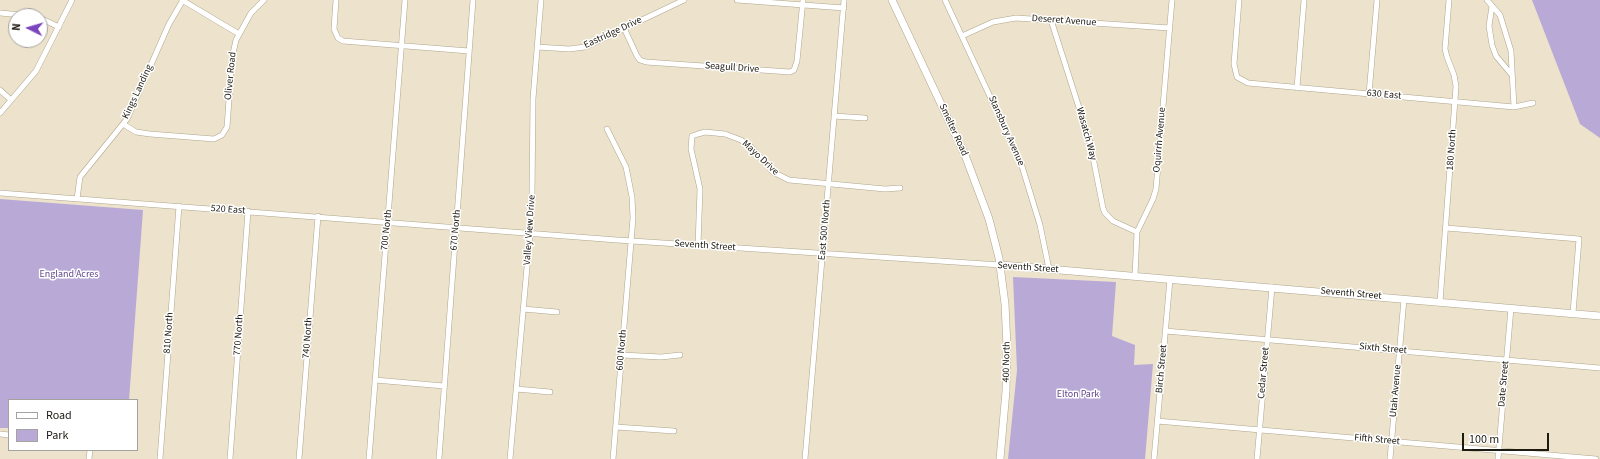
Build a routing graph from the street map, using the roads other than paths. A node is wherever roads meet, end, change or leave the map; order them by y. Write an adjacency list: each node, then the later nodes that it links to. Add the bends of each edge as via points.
1 (72, 0): 24 (street)
2 (182, 0): 27 (street); 43 (street, Kings Landing)
3 (264, 0): 27 (street, Oliver Road, via 251,13)
4 (336, 0): 29 (street, via 334,26 338,38 346,42)
5 (405, 0): 29 (street, 700 North)
6 (473, 0): 31 (street, 670 North)
7 (541, 0): 30 (street, Valley View Drive)
8 (684, 0): 25 (street, Eastridge Drive)
9 (737, 0): 19 (street)
10 (844, 0): 21 (street, East 500 North)
11 (892, 0): 60 (street, Smelter Road, via 965,155 989,219)
12 (945, 0): 28 (street, Stansbury Avenue)
13 (1172, 0): 26 (street, Oquirrh Avenue)
14 (1239, 0): 33 (street, 630 East, via 1234,64 1237,77 1248,83)
15 (1304, 0): 33 (street)
16 (1377, 0): 35 (street)
17 (1449, 0): 37 (street, 180 North, via 1445,49 1456,80)
18 (1487, 0): 20 (street)
19 (802, 2): 21 (street); 25 (street, Seagull Drive, via 797,61 794,70 790,72 646,62 637,56)
20 (1492, 6): 32 (street, via 1500,15 1511,51); 32 (street, via 1489,26 1492,45 1496,56)
21 (844, 8): 41 (street, East 500 North)
22 (1051, 20): 26 (street, Deseret Avenue); 28 (street, Deseret Avenue, via 1004,19); 55 (street, Wasatch Way, via 1090,142 1105,213 1117,223)
23 (48, 22): 24 (street)
24 (59, 27): 36 (street, via 36,71)
25 (624, 28): 30 (street, Eastridge Drive, via 580,48 570,50)
26 (1170, 28): 55 (street, Oquirrh Avenue, via 1156,189)
27 (239, 34): 43 (street, Oliver Road, via 232,58 227,127 222,135 211,138 150,134 136,132)
28 (962, 36): 61 (street, Stansbury Avenue, via 1021,163 1040,225)
29 (401, 47): 31 (street); 52 (street, 700 North)
30 (537, 47): 56 (street, Valley View Drive, via 533,99)
31 (469, 51): 53 (street, 670 North)
32 (1512, 75): 39 (street)
33 (1297, 88): 35 (street, 630 East)
34 (0, 90): 36 (street)
35 (1369, 94): 37 (street, 630 East)
36 (11, 100): 40 (street)
37 (1455, 102): 39 (street, 630 East); 54 (street, 180 North)
38 (1533, 103): 39 (street, 630 East)
39 (1514, 107)
40 (0, 113)
41 (834, 116): 42 (street); 45 (street, East 500 North)
42 (865, 118)
43 (123, 124): 48 (street, Kings Landing, via 80,177)
44 (607, 129): 57 (street, 600 North, via 629,177 633,208)
45 (828, 185): 46 (street, Mayo Drive); 58 (street, Mayo Drive, via 794,182 783,178 768,168 747,143 731,135 705,132 692,136 691,149 700,189); 59 (street, East 500 North)
46 (900, 188)
47 (0, 193): 48 (street, 520 East)
48 (78, 199): 49 (street, 520 East)
49 (179, 206): 50 (street, 520 East); 89 (street, 810 North)
50 (248, 211): 51 (street, 520 East); 90 (street, 770 North)
51 (318, 216): 52 (street, 520 East); 91 (street, 740 North)
52 (387, 222): 53 (street, 520 East); 79 (street, 700 North)
53 (456, 227): 56 (street, Seventh Street); 80 (street, 670 North)
54 (1446, 228): 66 (street, 180 North); 70 (street, via 1579,238)
55 (1137, 232): 62 (street, Oquirrh Avenue)
56 (530, 233): 57 (street, Seventh Street); 68 (street, Valley View Drive)
57 (632, 240): 58 (street, Seventh Street); 75 (street, 600 North)
58 (698, 245): 59 (street, Seventh Street)
59 (822, 254): 60 (street, Seventh Street); 96 (street, East 500 North)
60 (1001, 265): 61 (street, Seventh Street); 97 (street, 400 North, via 1008,346)
61 (1049, 269): 62 (street, Seventh Street)
62 (1135, 276): 63 (street, Seventh Street)
63 (1170, 279): 64 (street, Seventh Street); 72 (street, Birch Street)
64 (1272, 287): 65 (street, Seventh Street); 73 (street, Cedar Street)
65 (1404, 299): 66 (street, Seventh Street); 74 (street, Utah Avenue)
66 (1440, 302): 67 (street, Seventh Street)
67 (1511, 308): 70 (street, Seventh Street); 77 (street, Date Street)
68 (523, 309): 69 (street); 81 (street, Valley View Drive)
69 (557, 312)
70 (1573, 313): 71 (street, Seventh Street)
71 (1600, 316)
72 (1165, 331): 73 (street, Sixth Street); 83 (street, Birch Street)
73 (1267, 339): 74 (street, Sixth Street); 85 (street, Cedar Street)
74 (1400, 350): 77 (street, Sixth Street); 87 (street, Utah Avenue)
75 (622, 354): 76 (street, via 661,357); 84 (street, 600 North)
76 (680, 355)
77 (1506, 360): 78 (street, Sixth Street); 88 (street, Date Street)
78 (1600, 368)
79 (375, 380): 80 (street); 92 (street, 700 North)
80 (444, 386): 93 (street, 670 North)
81 (516, 390): 82 (street); 94 (street, Valley View Drive)
82 (550, 392)
83 (1157, 421): 85 (street, Fifth Street); 98 (street, Birch Street)
84 (616, 427): 86 (street); 95 (street, 600 North)
85 (1259, 430): 87 (street, Fifth Street); 99 (street, Cedar Street)
86 (674, 431)
87 (1392, 441): 88 (street, Fifth Street); 100 (street, Utah Avenue)
88 (1498, 450): 101 (street, Date Street); 102 (street, Fifth Street)
89 (160, 459)
90 (230, 459)
91 (299, 459)
92 (369, 459)
93 (439, 459)
94 (510, 459)
95 (613, 459)
96 (805, 459)
97 (1000, 459)
98 (1154, 459)
99 (1257, 459)
100 (1390, 459)
101 (1498, 459)
102 (1596, 459)

